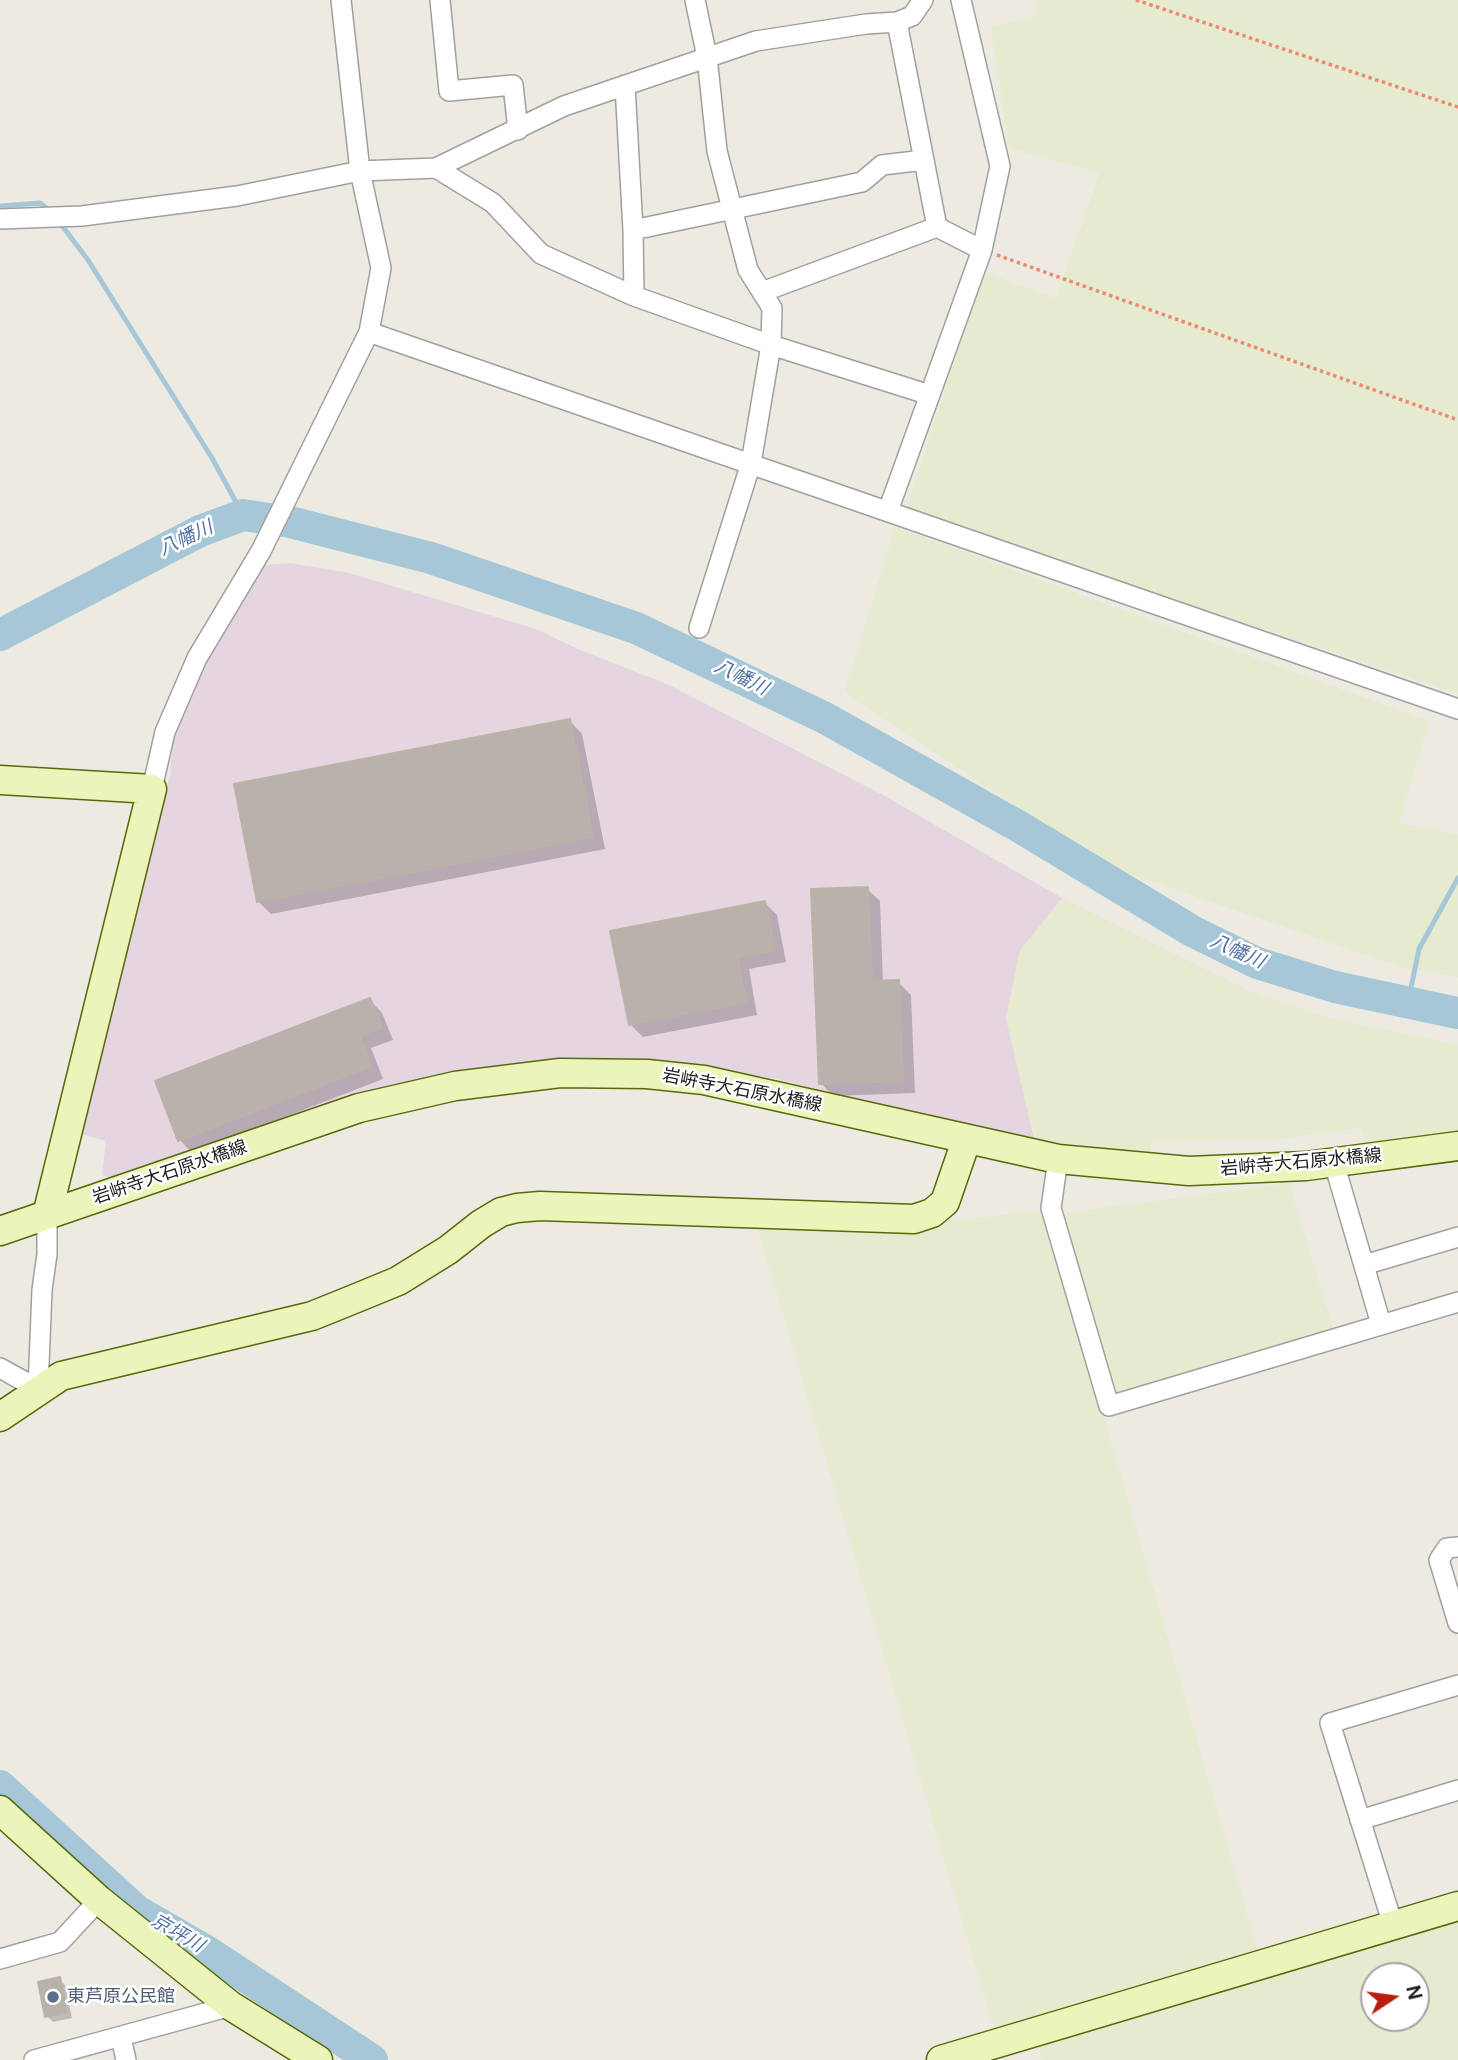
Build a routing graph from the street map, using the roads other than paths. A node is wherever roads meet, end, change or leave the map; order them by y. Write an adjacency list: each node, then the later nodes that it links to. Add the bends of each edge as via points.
1 (341, 0): 12 (street)
2 (440, 0): 9 (street, via 449,91 513,85)
3 (695, 0): 7 (street)
4 (923, 0): 6 (street, via 912,16)
5 (961, 0): 17 (street, via 1000,166)
6 (897, 22): 7 (street, via 756,41); 10 (street)
7 (707, 57): 8 (street); 13 (street, via 717,151)
8 (625, 85): 9 (street, via 564,106); 16 (street)
9 (518, 130): 11 (street)
10 (924, 160): 13 (street, via 882,165 862,182); 15 (street)
11 (436, 168): 12 (street); 19 (street, via 493,203 541,254)
12 (360, 171): 14 (street, via 237,195 95,214); 20 (street, via 381,268)
13 (732, 209): 16 (street); 18 (street, via 748,270)
14 (0, 219)
15 (937, 227): 17 (street); 18 (street)
16 (633, 230): 19 (street)
17 (982, 250): 22 (street)
18 (762, 292): 21 (street, via 772,308)
19 (634, 296): 21 (street)
20 (369, 332): 23 (street); 28 (street, via 261,551 197,658 165,732)
21 (771, 345): 22 (street); 23 (street)
22 (930, 395): 24 (street)
23 (751, 463): 24 (street); 25 (street)
24 (888, 511): 26 (street)
25 (699, 628)
26 (1458, 709)
27 (0, 780): 28 (street)
28 (152, 789): 33 (street)
29 (966, 1141): 31 (street, 岩峅寺大石原水橋線); 33 (street, 岩峅寺大石原水橋線, via 704,1080 560,1073 455,1086 359,1108); 40 (street, via 945,1202 914,1219 517,1208 481,1224 398,1281 312,1316 61,1376)
30 (1458, 1146): 32 (street, 岩峅寺大石原水橋線)
31 (1058, 1159): 32 (street, 岩峅寺大石原水橋線, via 1189,1171); 38 (street, via 1051,1208 1109,1406)
32 (1334, 1163): 36 (street)
33 (47, 1215): 34 (street, 岩峅寺大石原水橋線); 40 (street)
34 (0, 1231)
35 (1458, 1237): 36 (street)
36 (1364, 1265): 38 (street)
37 (1458, 1302): 38 (street)
38 (1381, 1324)
39 (0, 1368): 40 (street)
40 (38, 1389): 41 (street)
41 (0, 1417)
42 (1458, 1547): 43 (street, via 1447,1548 1439,1560)
43 (1458, 1623)
44 (1458, 1685): 47 (street, via 1330,1723)
45 (1458, 1790): 47 (street)
46 (0, 1811): 48 (street)
47 (1360, 1820): 50 (street)
48 (99, 1900): 51 (street, via 60,1942); 52 (street)
49 (1458, 1906): 50 (street)
50 (1393, 1926): 54 (street)
51 (0, 1959)
52 (231, 2006): 53 (street); 57 (street)
53 (121, 2038): 55 (street); 56 (street)
54 (1003, 2051): 58 (street)
55 (34, 2060)
56 (126, 2060)
57 (318, 2060)
58 (941, 2060)

